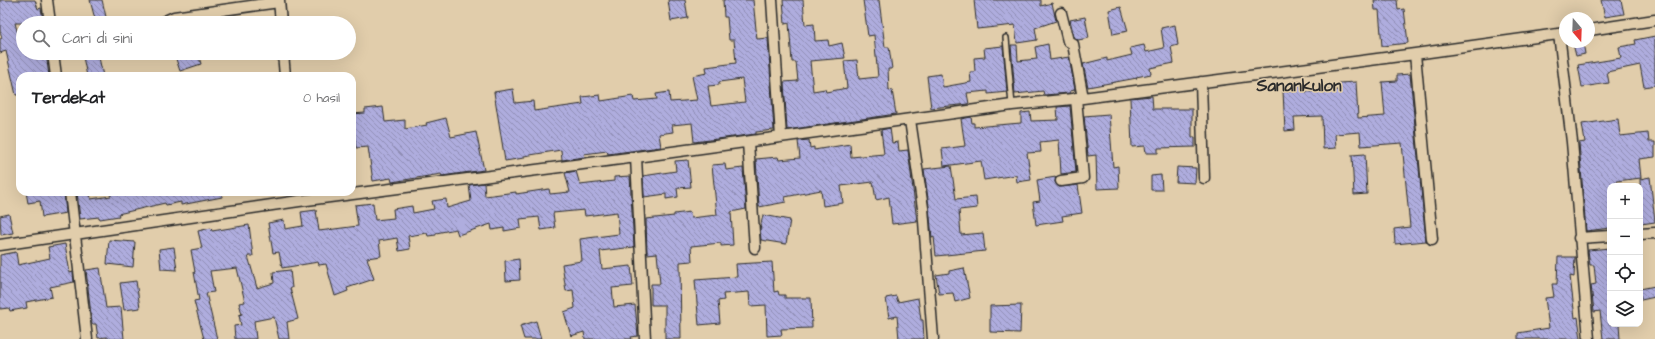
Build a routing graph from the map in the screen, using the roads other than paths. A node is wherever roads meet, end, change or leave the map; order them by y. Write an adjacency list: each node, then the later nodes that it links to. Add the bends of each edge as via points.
1 (47, 0): 5 (street)
2 (772, 0): 22 (street)
3 (279, 1): 6 (street); 7 (street)
4 (1061, 13): 19 (street, via 1068,41 1073,44)
5 (49, 16)
6 (181, 16)
7 (280, 16)
8 (1655, 20): 9 (street)
9 (1595, 29)
10 (1559, 33): 13 (street)
11 (1006, 38): 20 (lane)
12 (1563, 48): 34 (street)
13 (1415, 54): 18 (street); 35 (street)
14 (57, 60): 16 (street)
15 (284, 60): 17 (street)
16 (56, 72)
17 (285, 72)
18 (1201, 82): 19 (street); 25 (street)
19 (1079, 98): 20 (street); 26 (street, via 1083,178)
20 (1012, 105): 21 (street)
21 (910, 120): 22 (street); 40 (street, via 923,208)
22 (781, 137): 23 (street)
23 (748, 142): 24 (street); 37 (street)
24 (636, 157): 27 (street); 39 (street)
25 (1204, 178)
26 (1061, 181)
27 (356, 189)
28 (70, 196): 31 (street)
29 (299, 196): 31 (street)
30 (1655, 233): 32 (street)
31 (75, 234): 36 (street); 38 (street)
32 (1643, 234)
33 (1607, 236): 34 (street)
34 (1579, 238): 41 (street)
35 (1432, 239)
36 (0, 245)
37 (756, 248)
38 (87, 339)
39 (645, 339)
40 (933, 339)
41 (1589, 339)

